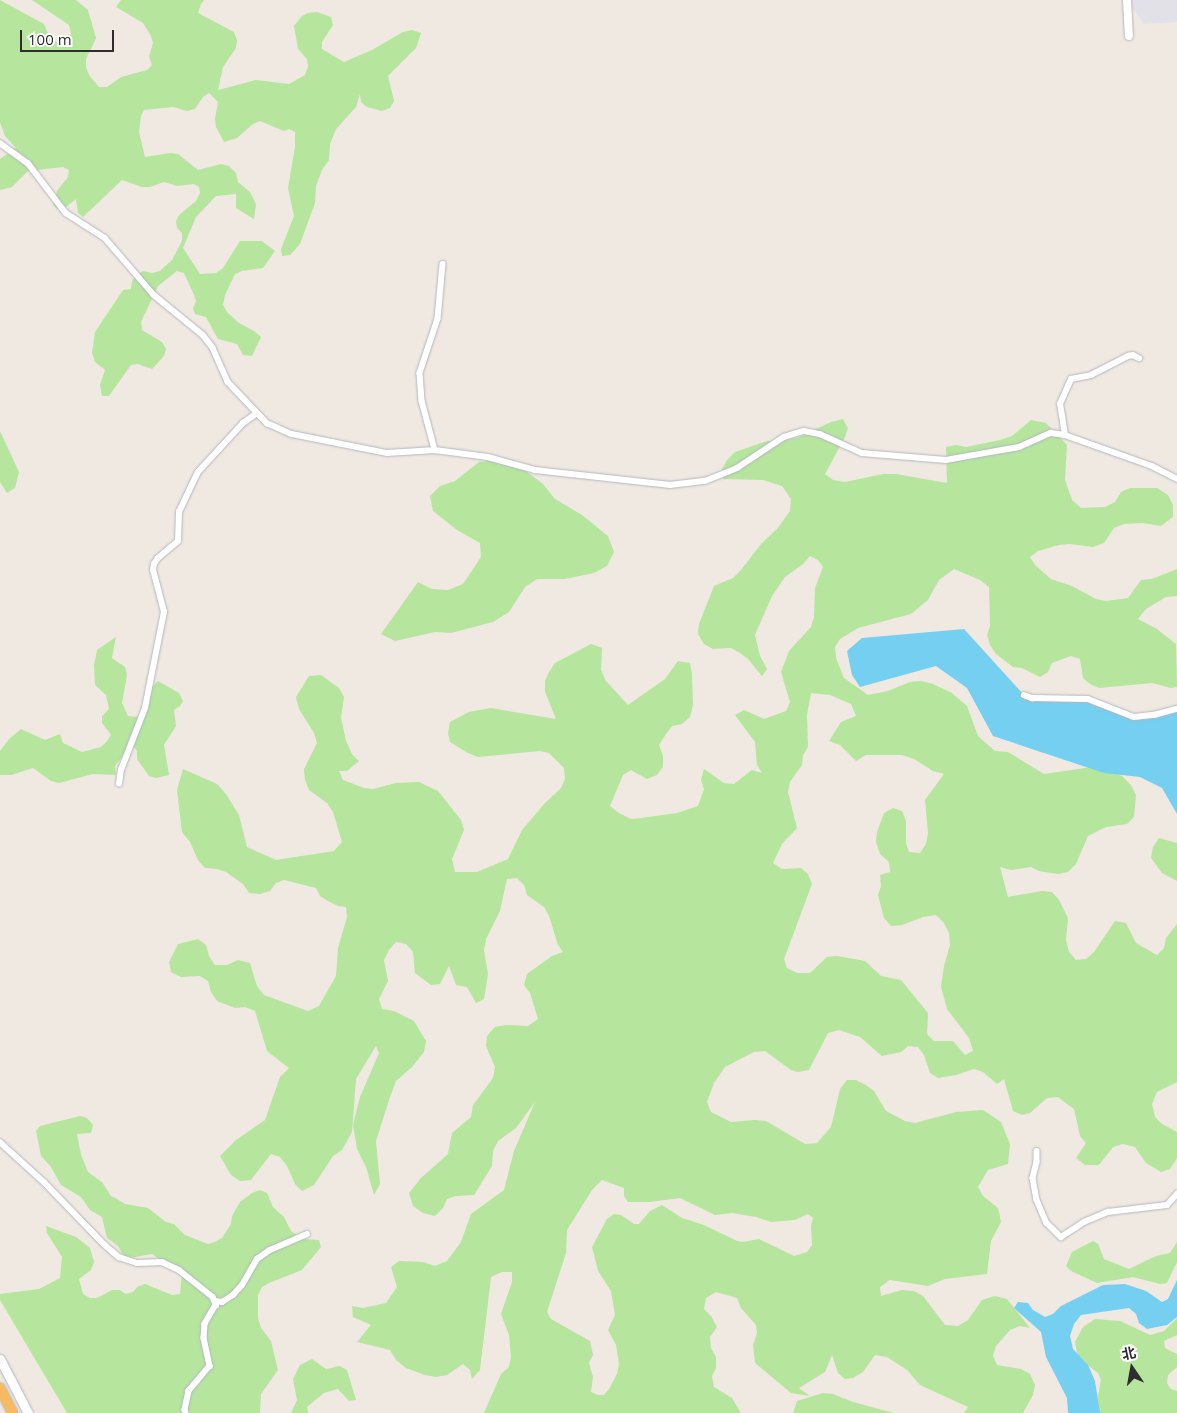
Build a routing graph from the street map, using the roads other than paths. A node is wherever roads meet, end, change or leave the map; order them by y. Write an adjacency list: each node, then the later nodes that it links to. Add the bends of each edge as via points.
1 (1127, 0): 2 (street)
2 (1129, 36)
3 (0, 143): 6 (street, via 28,163 66,213 105,238 154,295 203,335 213,348 228,382)
4 (443, 264): 8 (street, via 438,319 420,373 422,401)
5 (1139, 358): 7 (street, via 1128,356 1091,375 1072,379 1060,404)
6 (256, 414): 8 (street, via 267,423 292,434 387,453); 12 (street, via 243,423 198,472 179,512 178,541 154,564 164,612 145,708 121,770)
7 (1065, 435): 8 (street, via 1051,433 1020,447 946,460 862,453 820,434 804,431 784,437 737,468 705,481 670,485 535,470 488,456); 9 (street, via 1152,466)
8 (435, 450)
9 (1177, 479)
10 (1024, 695): 11 (street, via 1088,699 1134,717)
11 (1177, 709)
12 (119, 784)
13 (0, 1142): 17 (street, via 119,1257 137,1263 162,1262 179,1270)
14 (1037, 1151): 15 (street, via 1033,1178 1037,1200 1047,1223 1061,1237 1108,1212 1167,1205)
15 (1177, 1194)
16 (307, 1234): 17 (street, via 257,1259 233,1295 222,1302)
17 (215, 1301): 22 (street, via 216,1305 205,1324 204,1338 210,1366 189,1391)
18 (0, 1359): 21 (main road)
19 (0, 1388): 20 (highway)
20 (13, 1413)
21 (28, 1413)
22 (186, 1413)

